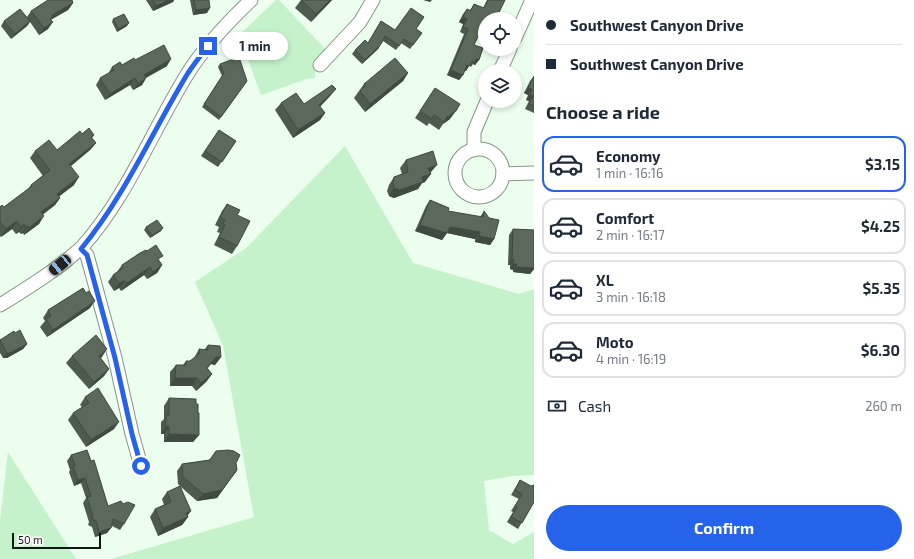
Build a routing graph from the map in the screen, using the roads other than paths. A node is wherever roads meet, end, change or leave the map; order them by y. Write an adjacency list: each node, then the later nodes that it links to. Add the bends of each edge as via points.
1 (252, 0): 10 (street, via 232,18 188,73 115,203)
2 (373, 0): 5 (street, via 360,22)
3 (532, 0): 4 (street)
4 (522, 22)
5 (320, 65)
6 (484, 108): 7 (street, via 474,132)
7 (474, 150): 9 (street, via 494,154 499,160); 9 (street, via 461,158 456,166 458,184 463,191 479,197 488,195 499,186)
8 (534, 173): 9 (street)
9 (503, 174)
10 (81, 249): 11 (street, via 50,273); 12 (street, via 87,255)
11 (0, 305)
12 (141, 466)

